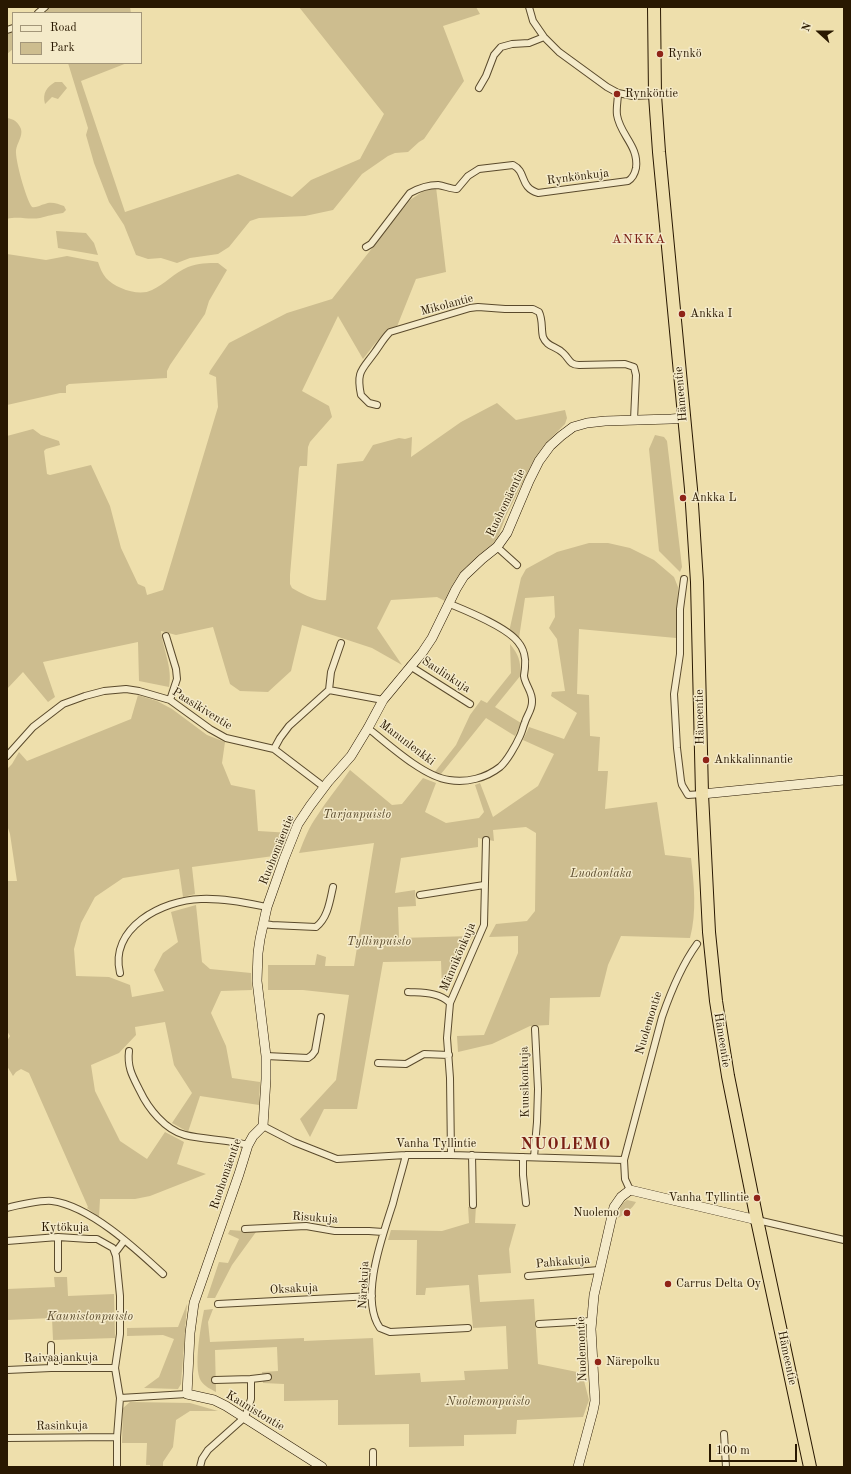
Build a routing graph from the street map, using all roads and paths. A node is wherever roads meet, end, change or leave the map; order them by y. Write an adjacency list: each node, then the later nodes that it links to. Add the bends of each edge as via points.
1 (529, 7): 3 (street, via 533,21)
2 (654, 7): 6 (highway, Hämeentie)
3 (544, 37): 4 (street, via 529,44 501,47 494,55); 5 (street, via 559,52)
4 (479, 88)
5 (618, 93): 6 (street, via 633,96); 7 (street, Rynkönkuja, via 617,116 636,159 635,172 628,181 538,193 527,188 513,164 479,169 457,188 438,185 410,193)
6 (655, 95): 9 (highway, Hämeentie)
7 (366, 247)
8 (377, 405): 10 (street, Mikolantie, via 369,403 361,395 359,377 362,367 390,332 470,308 533,309 541,316 544,339 548,345 558,349 572,364 625,364 634,367)
9 (683, 418): 10 (street, Ruohomäentie); 27 (highway, Hämeentie, via 697,582)
10 (634, 420): 11 (street, Ruohomäentie, via 605,420 574,427 550,446 539,461 507,533)
11 (497, 547): 12 (street); 14 (street, Ruohomäentie, via 464,576)
12 (517, 565)
13 (684, 579): 27 (street, via 680,609 680,654 674,694 677,748 682,785 688,795)
14 (450, 604): 17 (street, Ruohomäentie, via 432,638); 22 (street, Manunlenkki, via 510,634 518,641 524,652 524,677 532,702 520,736 511,752 500,766 466,782 436,778 424,772)
15 (166, 636): 19 (street, via 177,679)
16 (341, 644): 18 (street, via 331,672)
17 (410, 666): 20 (street, Ruohomäentie); 21 (street, Saulinkuja)
18 (329, 690): 20 (street); 23 (street, via 289,726)
19 (170, 700): 23 (street, Paasikiventie, via 226,738); 24 (street, Paasikiventie, via 126,689 85,696 63,704 47,715)
20 (383, 700): 22 (street, Ruohomäentie)
21 (470, 704)
22 (368, 728): 26 (street, Ruohomäentie, via 351,756)
23 (274, 749): 26 (street, Paasikiventie)
24 (7, 756)
25 (844, 780): 27 (street)
26 (324, 787): 32 (street, Ruohomäentie, via 298,824)
27 (702, 794): 56 (highway, Hämeentie, via 709,932 716,1001 728,1076)
28 (486, 840): 29 (street, Männikönkuja)
29 (484, 885): 31 (street); 37 (street, Männikönkuja, via 484,925)
30 (334, 887): 33 (street, via 322,923 316,926)
31 (420, 895)
32 (267, 907): 33 (street, Ruohomäentie); 35 (street, via 201,899 183,901 150,914 129,931 122,942 118,954)
33 (263, 924): 42 (street, Ruohomäentie, via 257,981)
34 (697, 944): 51 (street, Nuolemontie, via 669,995)
35 (120, 973)
36 (408, 992): 37 (street, via 444,997)
37 (450, 1003): 41 (street, Männikönkuja, via 447,1038)
38 (321, 1017): 42 (street, via 312,1056)
39 (535, 1030): 50 (street, Kuusikonkuja, via 538,1089)
40 (129, 1051): 45 (street, via 131,1074 149,1108 160,1119 183,1134)
41 (449, 1054): 43 (street, via 424,1054 406,1064); 47 (street, Männikönkuja)
42 (266, 1056): 44 (street, Ruohomäentie)
43 (378, 1063)
44 (262, 1126): 45 (street, Ruohomäentie); 46 (street, Vanha Tyllintie, via 337,1159)
45 (248, 1145): 80 (street, Ruohomäentie, via 192,1314)
46 (406, 1155): 47 (street, Vanha Tyllintie); 58 (street, Närekuja)
47 (451, 1155): 48 (street, Vanha Tyllintie)
48 (472, 1155): 49 (street, Vanha Tyllintie); 54 (street)
49 (523, 1157): 50 (street, Vanha Tyllintie); 53 (street)
50 (534, 1157): 51 (street, Vanha Tyllintie)
51 (624, 1160): 52 (street, via 625,1179)
52 (630, 1190): 56 (street); 65 (street, Nuolemontie, via 620,1197 614,1207)
53 (526, 1203)
54 (473, 1206)
55 (7, 1208): 62 (street, via 19,1204 50,1201 65,1204 87,1214)
56 (757, 1220): 60 (street); 93 (highway, Hämeentie)
57 (245, 1229): 58 (street, Risukuja, via 306,1226 335,1231)
58 (383, 1232): 68 (street, Närekuja, via 374,1261)
59 (58, 1237): 61 (street, Kytökuja); 63 (street, Kytökuja, via 97,1239 113,1248); 64 (street)
60 (844, 1240)
61 (7, 1241)
62 (124, 1241): 63 (street); 66 (street)
63 (115, 1253): 75 (street, via 120,1296 120,1334)
64 (58, 1269)
65 (599, 1270): 67 (street, Pahkakuja); 70 (street, Nuolemontie)
66 (163, 1274)
67 (528, 1276)
68 (372, 1296): 69 (street, Oksakuja); 72 (street, Närekuja, via 373,1316 380,1328 385,1331)
69 (218, 1304)
70 (591, 1321): 71 (street); 91 (street, Nuolemontie, via 595,1401)
71 (539, 1324)
72 (468, 1328)
73 (51, 1345): 74 (street)
74 (51, 1368): 75 (street, Raivaajankuja); 76 (street, Raivaajankuja)
75 (115, 1368): 81 (street)
76 (7, 1370)
77 (268, 1377): 78 (street)
78 (251, 1379): 79 (street); 82 (street, via 251,1399)
79 (215, 1380)
80 (187, 1394): 81 (street, Kaunistontie); 82 (street, Kaunistontie, via 214,1400)
81 (120, 1398): 84 (street)
82 (245, 1417): 88 (street, via 208,1450); 89 (street, Kaunistontie)
83 (724, 1434): 92 (street)
84 (117, 1437): 85 (street, Rasinkuja); 87 (street)
85 (7, 1438)
86 (373, 1452): 90 (street)
87 (117, 1467)
88 (200, 1467)
89 (322, 1467)
90 (373, 1467)
91 (578, 1467)
92 (726, 1467)
93 (810, 1467)

